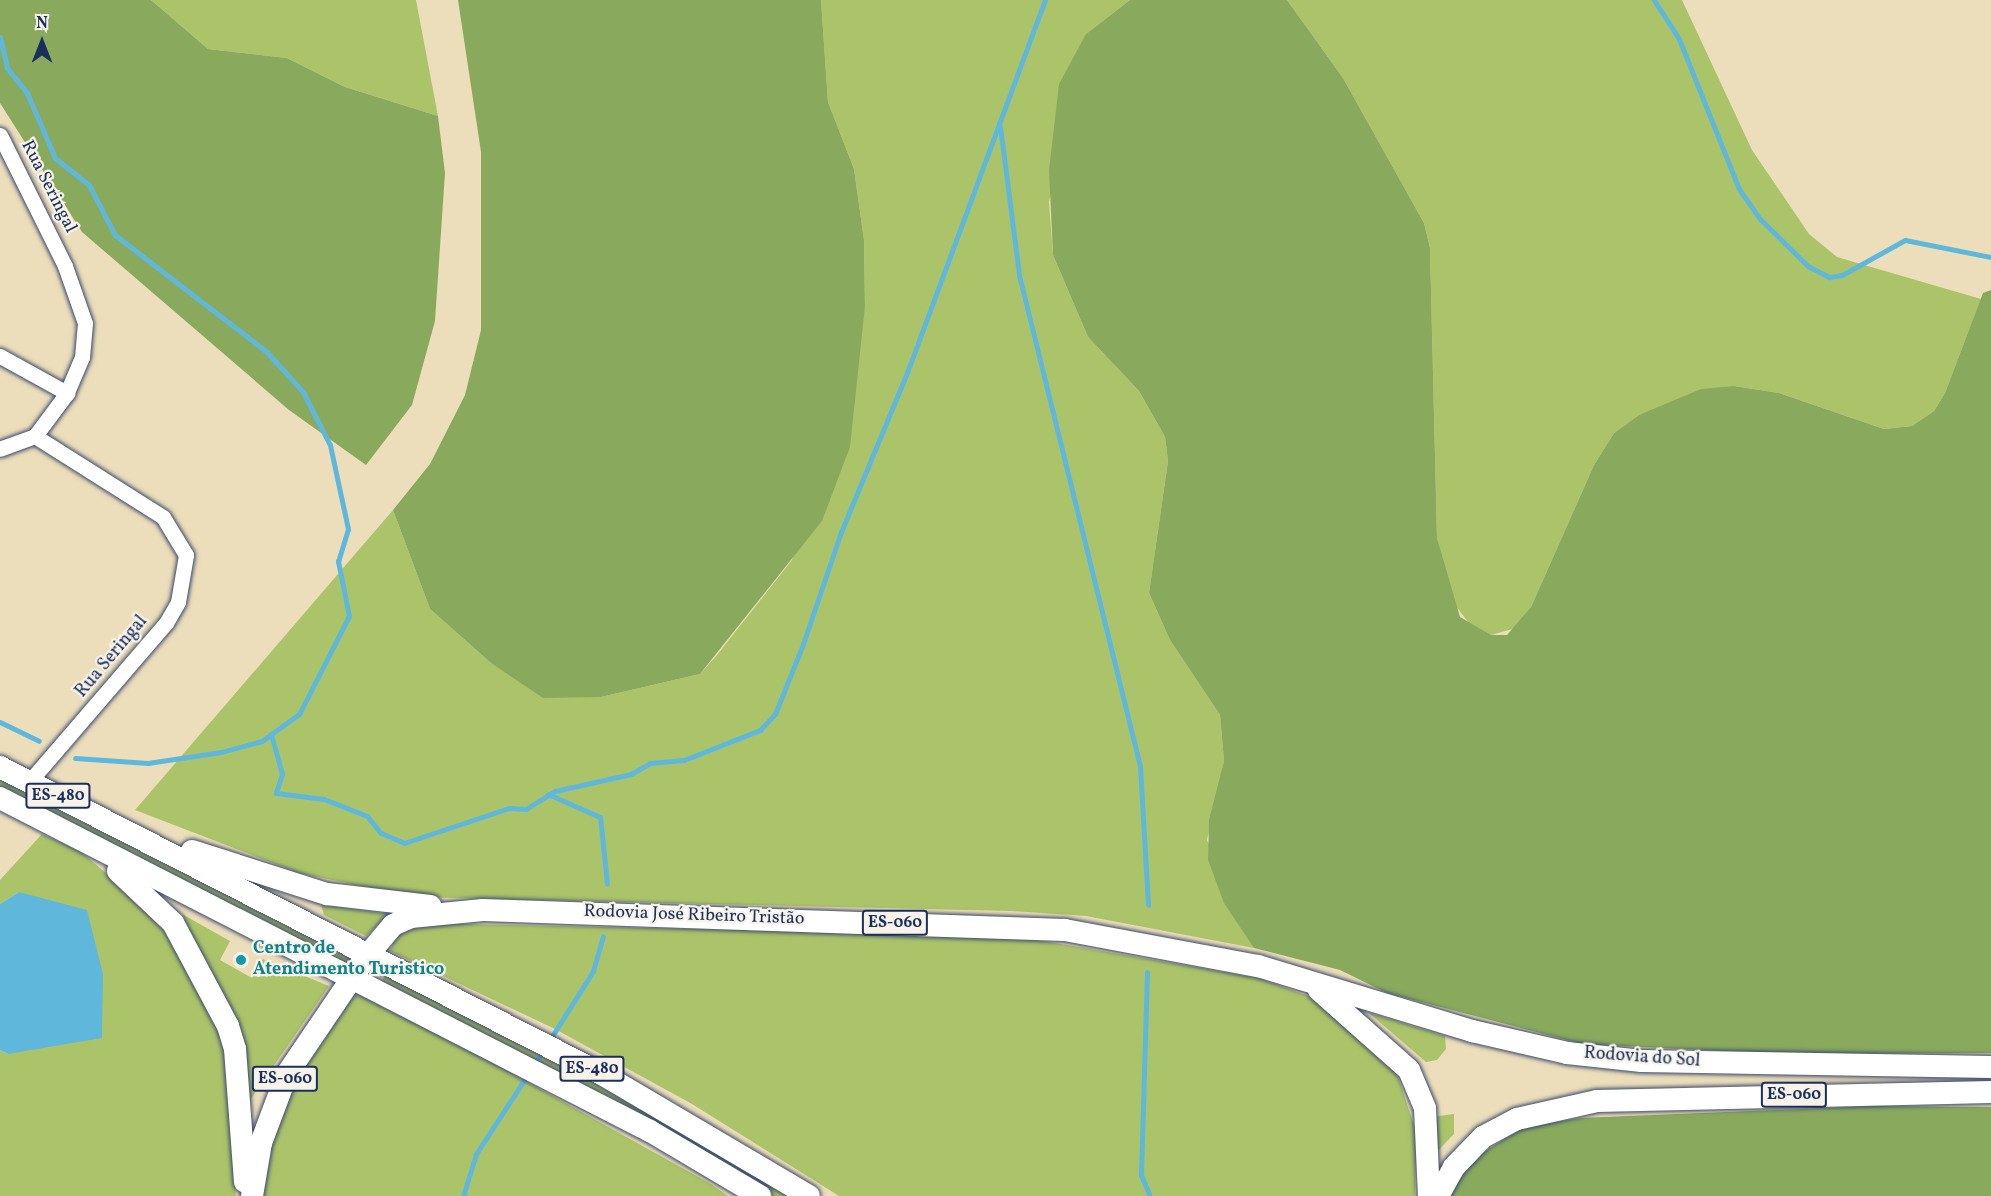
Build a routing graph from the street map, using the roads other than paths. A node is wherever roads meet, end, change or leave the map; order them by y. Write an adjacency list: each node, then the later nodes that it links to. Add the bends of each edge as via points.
1 (0, 135): 3 (street, Rua Seringal, via 79,300 85,341)
2 (0, 356): 3 (street)
3 (67, 393): 4 (street, Rua Seringal)
4 (35, 436): 5 (street); 7 (street, Rua Seringal, via 163,517 186,555 183,584 166,623)
5 (0, 449)
6 (0, 767): 7 (main road, ES-480)
7 (29, 782): 9 (main road, ES-480)
8 (0, 798): 10 (main road, ES-480)
9 (116, 824): 11 (main road, via 327,894); 12 (main road, ES-480)
10 (90, 846): 13 (main road, ES-480); 17 (main road, via 158,904 210,984 235,1049)
11 (483, 910): 12 (main road, Rodovia José Ribeiro Tristão / ES-060, via 411,917 393,925); 14 (main road, Rodovia José Ribeiro Tristão / ES-060, via 1065,930 1162,945)
12 (367, 956): 13 (main road, Rodovia José Ribeiro Tristão / ES-060); 20 (main road, ES-480, via 602,1074)
13 (353, 978): 18 (main road, Rodovia José Ribeiro Tristão / ES-060, via 287,1074 270,1110); 19 (main road, ES-480, via 650,1131)
14 (1303, 979): 15 (main road, Rodovia do Sol / ES-060, via 1472,1031 1567,1053 1642,1061); 21 (main road, via 1338,1002 1409,1070 1425,1108)
15 (1991, 1067)
16 (1991, 1092): 22 (main road, Rodovia do Sol / ES-060, via 1597,1101 1517,1119 1483,1137 1454,1167)
17 (246, 1196)
18 (252, 1196)
19 (760, 1196)
20 (809, 1196)
21 (1428, 1196)
22 (1438, 1196)

